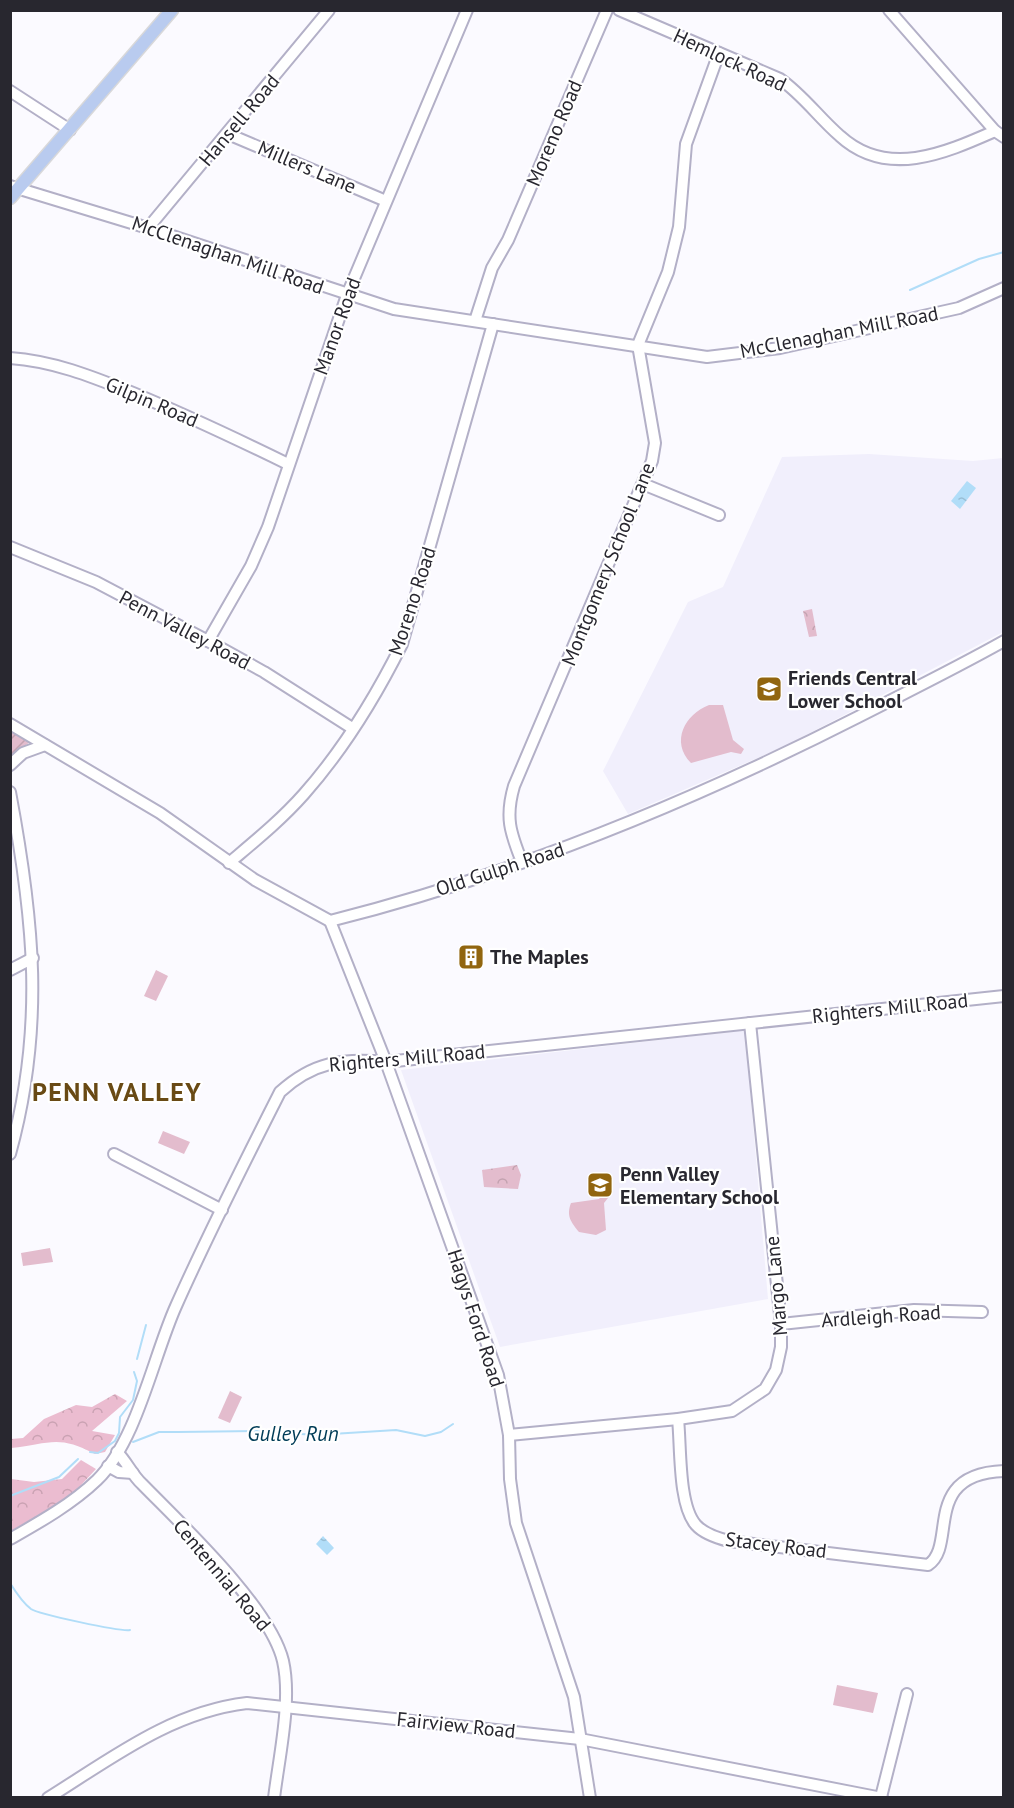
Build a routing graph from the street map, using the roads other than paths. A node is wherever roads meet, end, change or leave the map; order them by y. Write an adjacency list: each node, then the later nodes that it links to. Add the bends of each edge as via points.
1 (172, 10): 9 (main road)
2 (329, 10): 10 (street, Hansell Road)
3 (467, 10): 13 (street, Manor Road)
4 (607, 10): 17 (street, Moreno Road, via 508,240 492,268)
5 (619, 10): 7 (street, Hemlock Road)
6 (889, 10): 11 (street)
7 (719, 53): 11 (street, Hemlock Road, via 780,79 840,137 877,156 899,160 932,157); 19 (street, via 686,144 679,227 668,273)
8 (10, 91): 9 (street)
9 (70, 130): 12 (main road)
10 (228, 134): 13 (street, Millers Lane); 14 (street, Hansell Road)
11 (999, 134)
12 (13, 191): 14 (street, McClenaghan Mill Road, via 38,193)
13 (386, 201): 16 (street, Manor Road)
14 (148, 228): 16 (street, McClenaghan Mill Road)
15 (1004, 288): 19 (street, McClenaghan Mill Road, via 959,308 780,348 707,357)
16 (347, 295): 17 (street, McClenaghan Mill Road, via 394,309); 21 (street, Manor Road)
17 (475, 321): 18 (street, McClenaghan Mill Road)
18 (493, 324): 19 (street, McClenaghan Mill Road); 28 (street, Moreno Road, via 402,644)
19 (638, 345): 22 (street, Montgomery School Lane, via 655,442)
20 (10, 358): 21 (street, Gilpin Road, via 42,360 104,381 194,418)
21 (288, 464): 25 (street, Manor Road, via 251,566)
22 (643, 484): 23 (street); 32 (street, Montgomery School Lane, via 514,786 508,822)
23 (719, 515)
24 (10, 547): 25 (street, Penn Valley Road, via 96,582)
25 (208, 641): 28 (street, Penn Valley Road)
26 (1004, 641): 32 (street, Old Gulph Road, via 756,769 586,841)
27 (10, 724): 29 (street)
28 (351, 728): 33 (street, Moreno Road, via 305,792)
29 (45, 745): 30 (street, via 23,753); 33 (street, via 160,813)
30 (10, 765)
31 (10, 792): 35 (street)
32 (522, 861): 34 (street, Old Gulph Road)
33 (229, 863): 34 (street)
34 (330, 921): 39 (street, Hagys Ford Road)
35 (33, 958): 36 (street); 40 (street, via 33,1035 23,1109)
36 (10, 970)
37 (1004, 996): 38 (street, Righters Mill Road)
38 (750, 1023): 39 (street, Righters Mill Road); 44 (street, Margo Lane)
39 (386, 1062): 42 (street, Righters Mill Road, via 369,1060 320,1066 309,1069 282,1090); 46 (street, Hagys Ford Road, via 498,1375)
40 (10, 1154)
41 (114, 1154): 42 (street)
42 (222, 1210): 47 (street, Righters Mill Road, via 175,1309)
43 (982, 1312): 44 (street, Ardleigh Road, via 914,1310)
44 (781, 1324): 45 (street, Margo Lane, via 776,1370 765,1389 732,1411)
45 (678, 1419): 46 (street, Margo Lane); 49 (street, Stacey Road, via 687,1512 696,1526 729,1541 924,1565 936,1556 944,1512 954,1492 969,1477)
46 (509, 1435): 54 (street, Hagys Ford Road, via 516,1523 568,1676)
47 (117, 1452): 48 (street, Righters Mill Road); 50 (street, Centennial Road)
48 (108, 1466): 50 (street); 51 (street, Righters Mill Road, via 98,1480 77,1496)
49 (1004, 1471)
50 (133, 1473): 53 (street, Centennial Road, via 185,1527 266,1623 282,1661)
51 (10, 1539)
52 (907, 1694): 58 (street)
53 (284, 1706): 54 (street, Fairview Road); 55 (street, Fairview Road, via 222,1706 174,1721); 56 (street, Centennial Road)
54 (580, 1739): 57 (street, Hagys Ford Road); 58 (street, Fairview Road)
55 (48, 1797)
56 (274, 1797)
57 (590, 1797)
58 (881, 1797)

